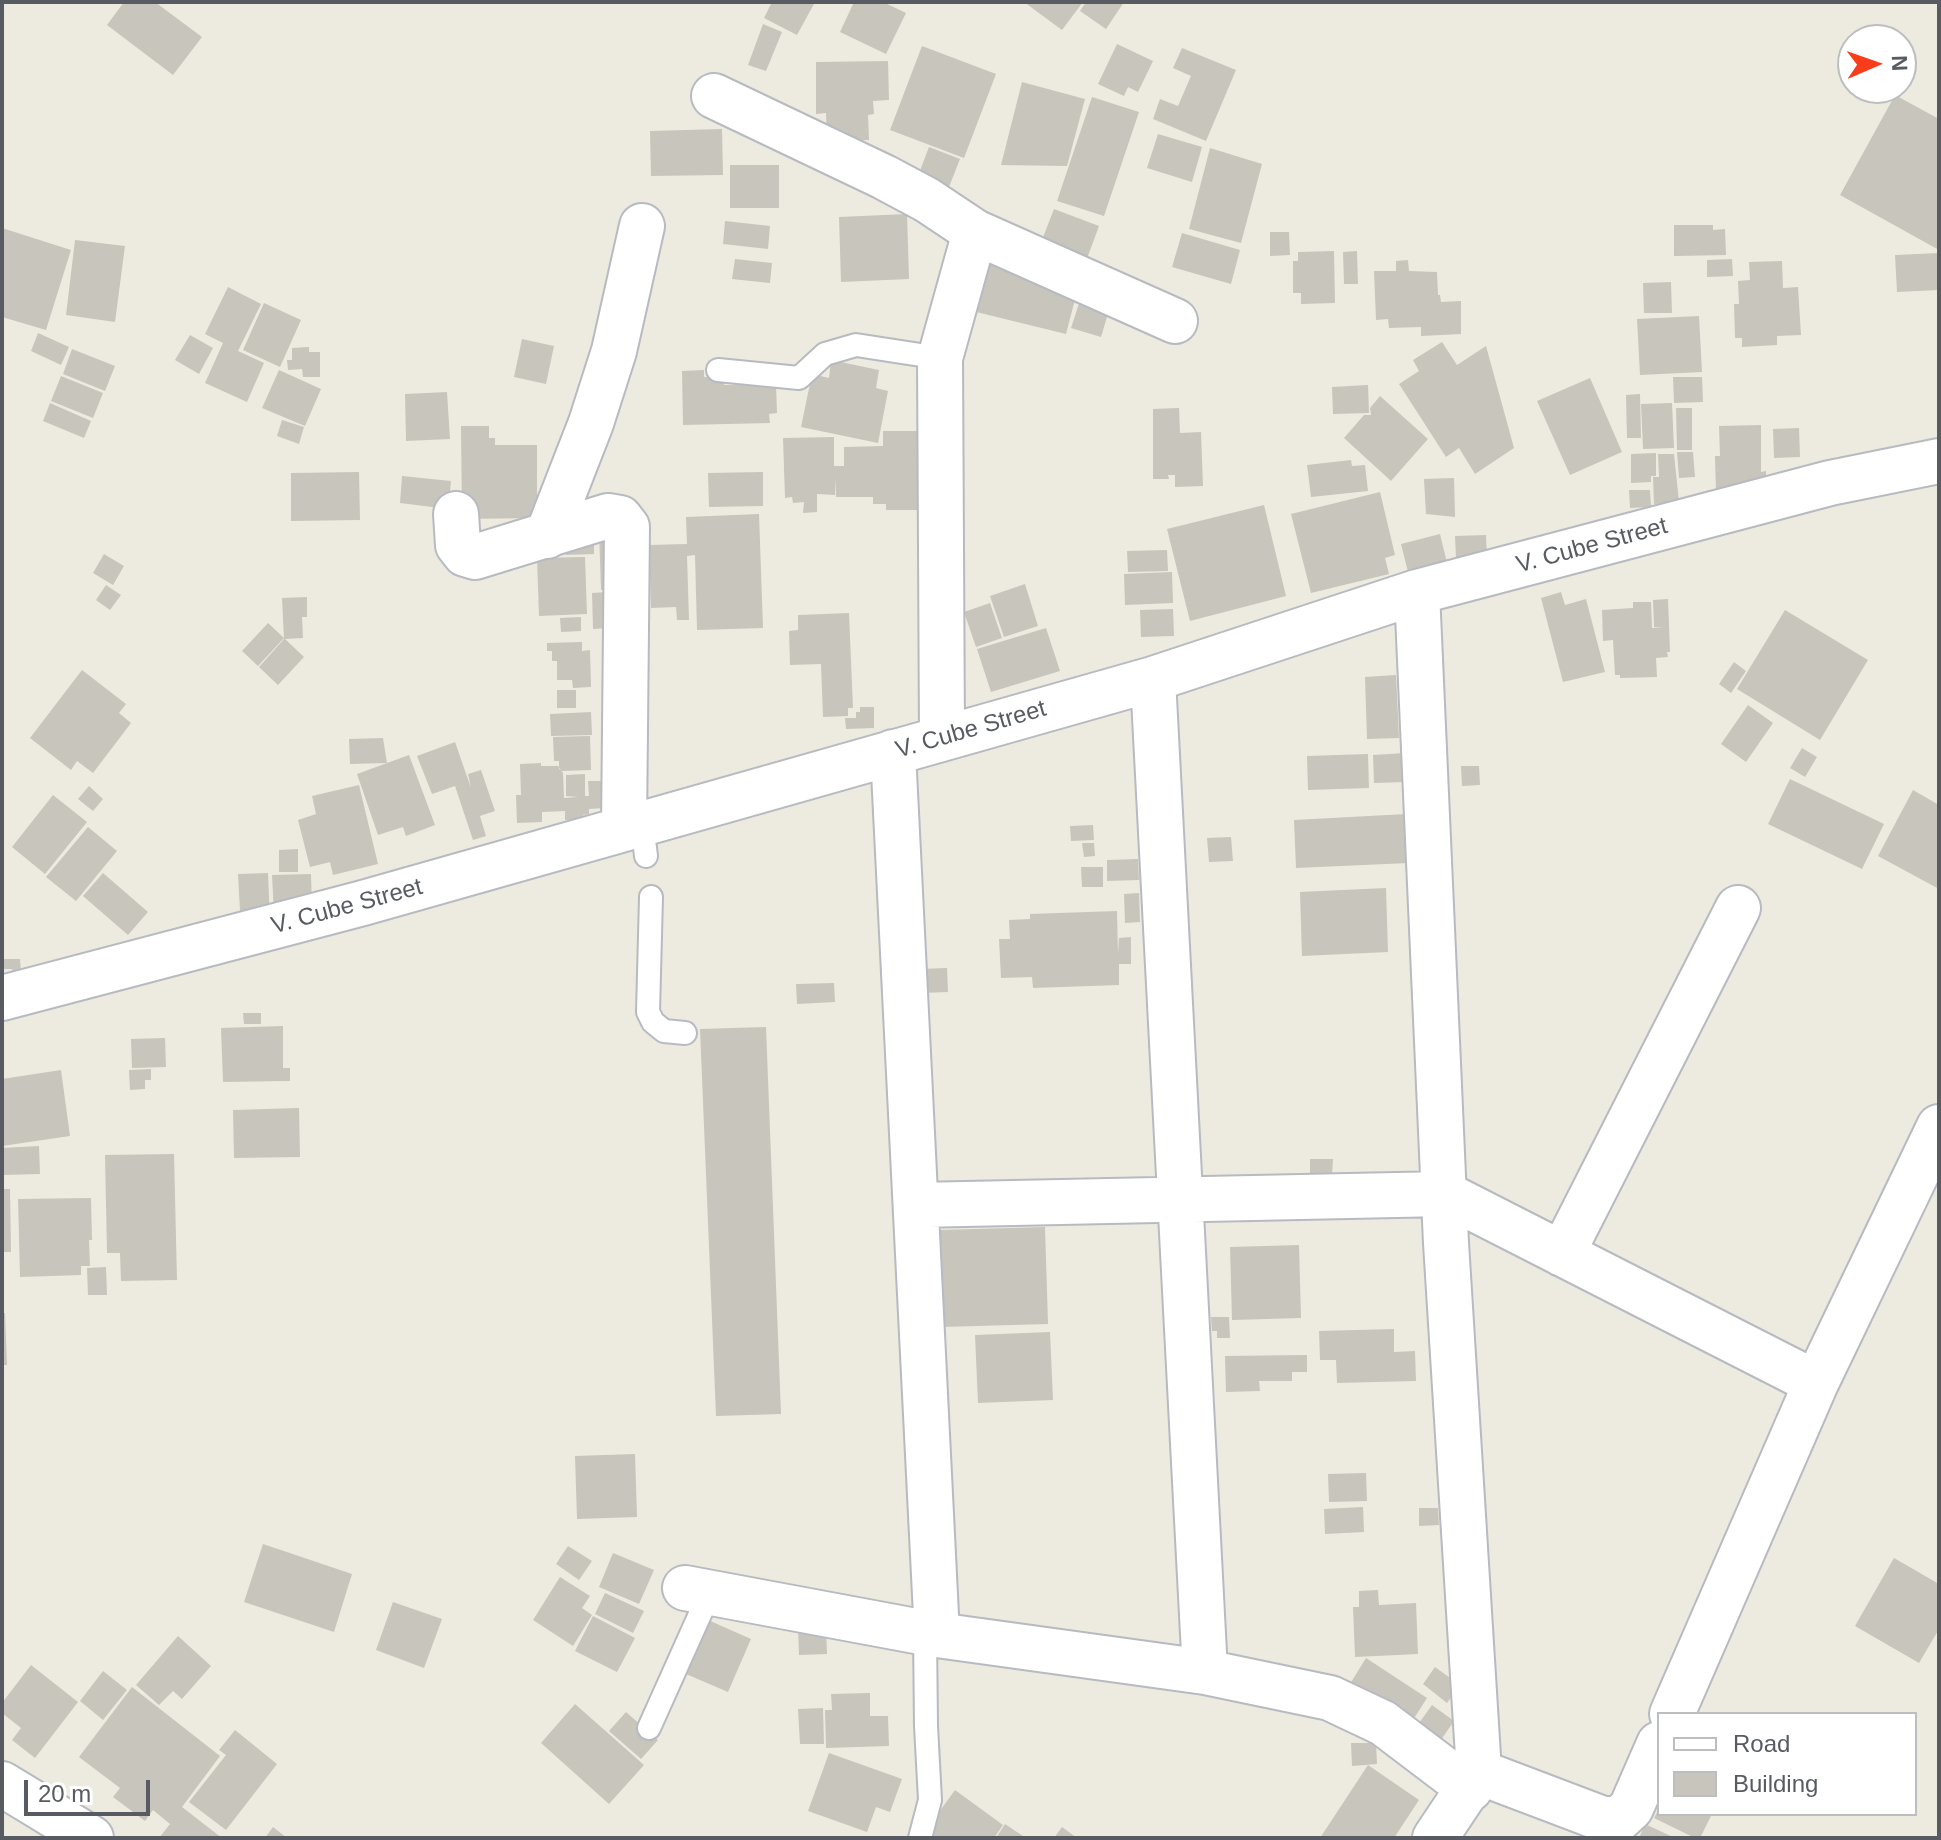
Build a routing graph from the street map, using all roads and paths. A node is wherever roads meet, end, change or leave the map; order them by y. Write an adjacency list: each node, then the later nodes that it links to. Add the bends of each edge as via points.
1 (714, 96): 3 (street, via 884,177)
2 (642, 226): 9 (street, via 614,351)
3 (975, 232): 4 (street); 5 (street)
4 (1175, 321)
5 (940, 358): 6 (lane, via 856,345 825,354 799,378); 12 (street)
6 (718, 370)
7 (1939, 461): 10 (street, V. Cube Street, via 1830,483)
8 (456, 514): 9 (street, via 458,545 475,557)
9 (547, 536): 14 (street, via 608,516 620,518 627,527)
10 (1417, 592): 11 (street, V. Cube Street); 20 (street)
11 (1153, 679): 12 (street, V. Cube Street); 21 (street)
12 (942, 739): 13 (street, V. Cube Street)
13 (893, 752): 14 (street, V. Cube Street); 22 (street)
14 (637, 836): 17 (street, V. Cube Street)
15 (651, 897): 18 (lane, via 648,1012 664,1031)
16 (1738, 908): 23 (street)
17 (2, 998)
18 (685, 1033)
19 (1939, 1127): 24 (street)
20 (1445, 1194): 21 (street); 23 (street); 31 (street)
21 (1180, 1200): 22 (street); 27 (street)
22 (917, 1205): 26 (street)
23 (1562, 1254): 24 (street)
24 (1816, 1383): 28 (street)
25 (697, 1590): 26 (street); 29 (lane)
26 (931, 1634): 27 (street); 34 (lane, via 926,1726 930,1800)
27 (1205, 1672): 31 (street, via 1330,1698 1383,1723)
28 (1673, 1712)
29 (649, 1728)
30 (1657, 1749): 31 (street, via 1631,1808 1619,1819 1603,1819)
31 (1474, 1781): 35 (street)
32 (2, 1784): 33 (street)
33 (88, 1837)
34 (920, 1838)
35 (1435, 1838)

